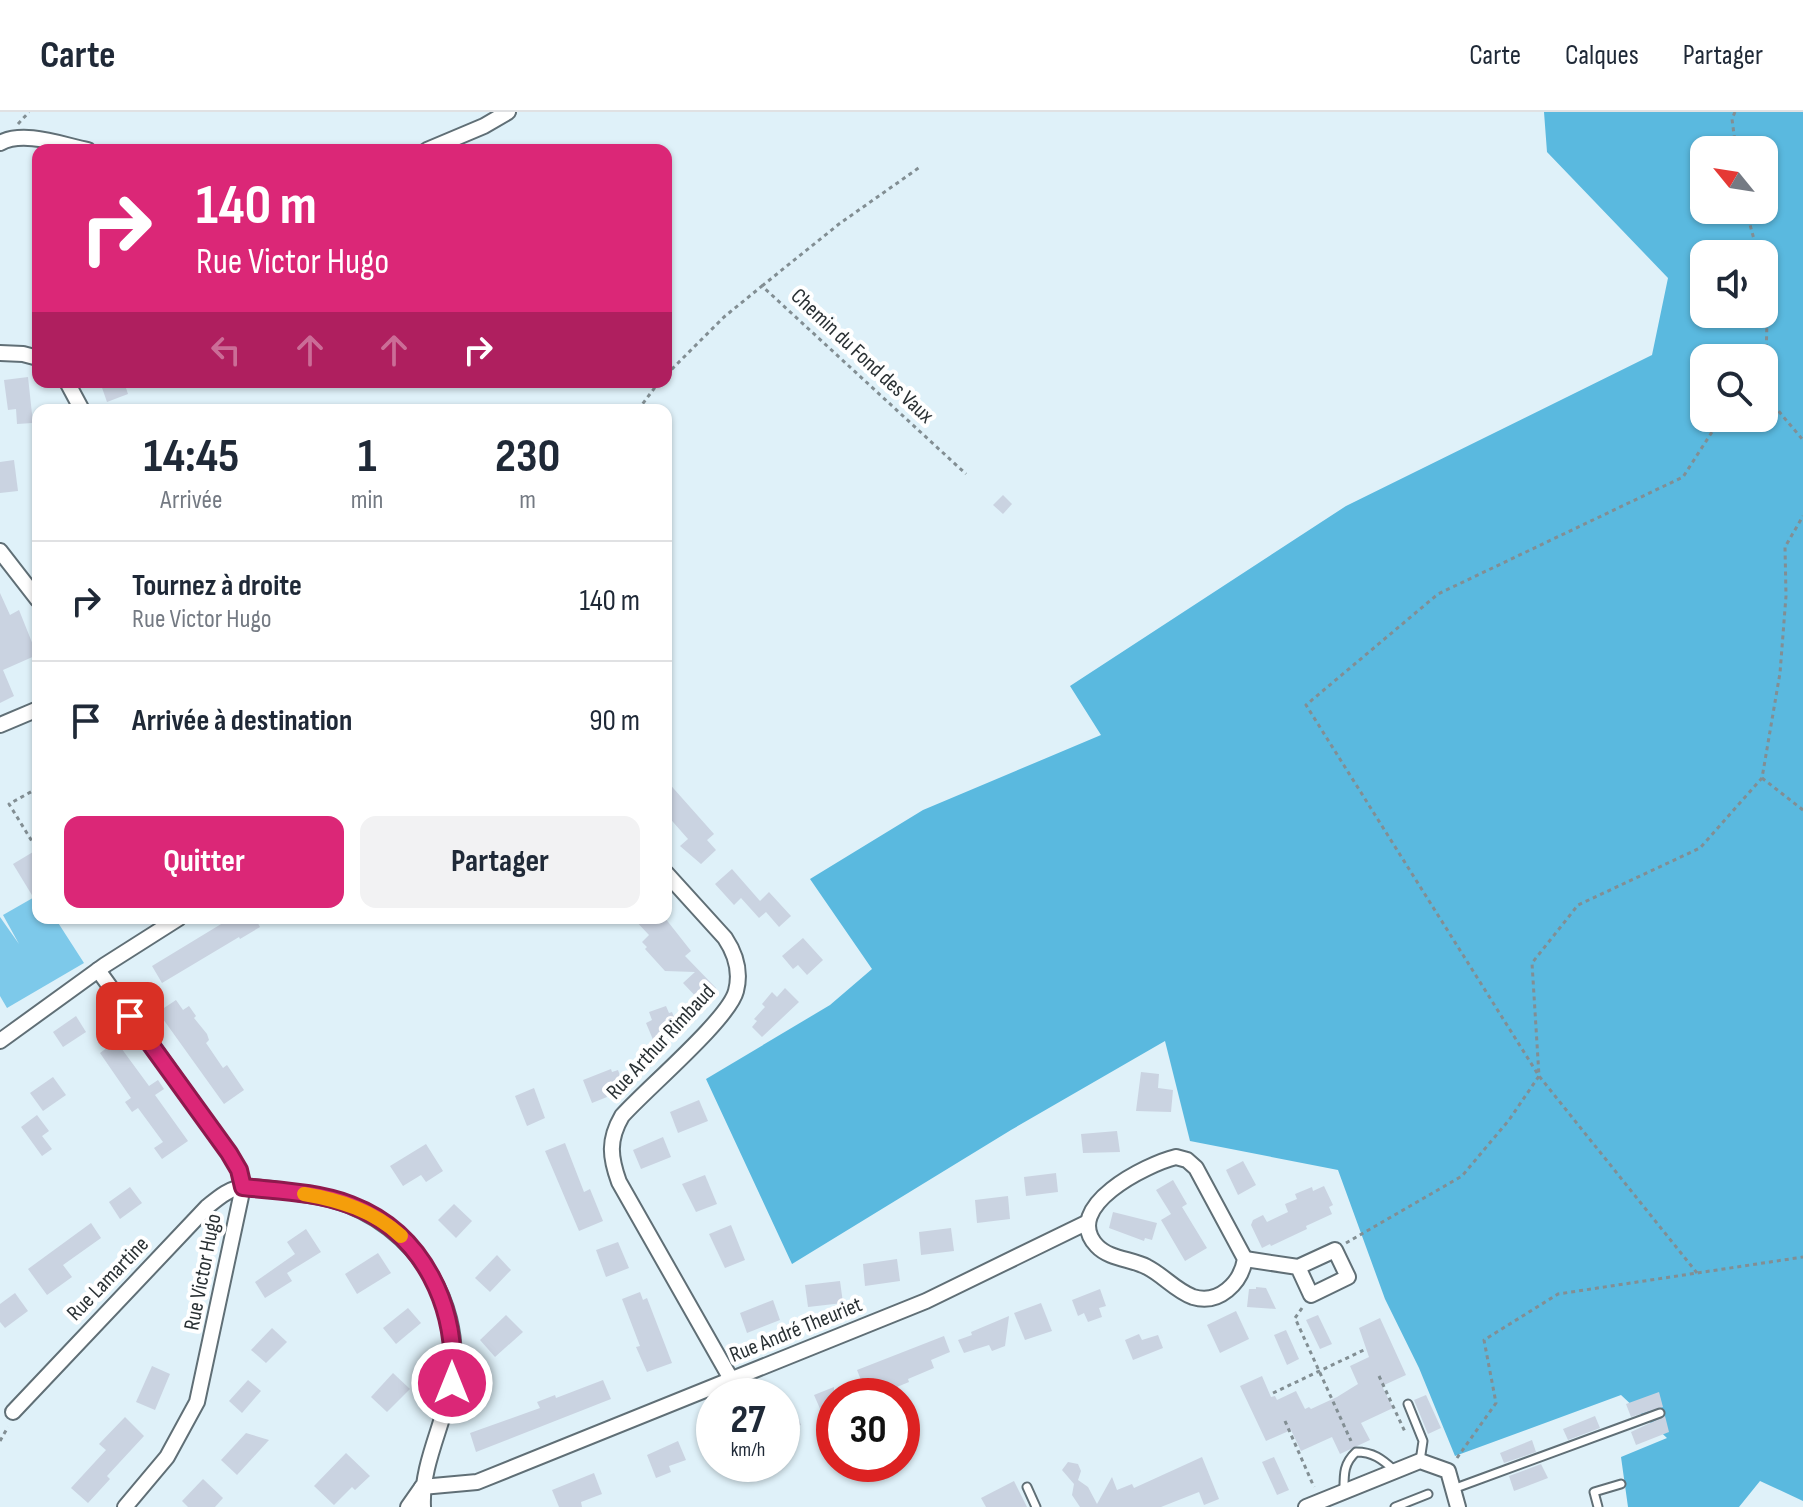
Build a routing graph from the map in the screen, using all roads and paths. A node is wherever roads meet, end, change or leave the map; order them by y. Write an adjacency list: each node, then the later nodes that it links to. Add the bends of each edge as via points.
1 (508, 112): 6 (street)
2 (1735, 112): 3 (path)
3 (1734, 136)
4 (0, 143): 5 (street, via 30,139)
5 (56, 144)
6 (441, 144)
7 (920, 167): 8 (path)
8 (762, 286): 11 (path, Chemin du Fond des Vaux); 15 (path, Chemin du Fond des Vaux)
9 (0, 353): 10 (street)
10 (32, 356)
11 (672, 369)
12 (1778, 410): 14 (path)
13 (1712, 432): 29 (path, via 1683,477 1438,594 1306,705)
14 (1803, 440)
15 (966, 474)
16 (1803, 516): 21 (path, via 1785,547 1780,673)
17 (0, 551): 18 (street)
18 (32, 592)
19 (32, 712): 20 (street)
20 (0, 725)
21 (1762, 778): 23 (path); 29 (path, via 1700,848 1578,905 1532,963)
22 (32, 791): 24 (path, via 9,804)
23 (1803, 810)
24 (32, 841)
25 (672, 880): 41 (street, Rue Arthur Rimbaud, via 725,938 736,963 737,989 726,1012 622,1116 610,1146 619,1182)
26 (170, 924): 27 (street)
27 (98, 970): 28 (street); 30 (street, via 229,1153)
28 (0, 1041)
29 (1539, 1076): 32 (path, via 1462,1176); 36 (path)
30 (243, 1187): 46 (street, Rue Lamartine, via 207,1207); 55 (street, via 352,1205 397,1233 431,1273 451,1331 454,1359); 61 (street, Rue Victor Hugo, via 197,1402 167,1457)
31 (1088, 1222): 34 (street, via 1097,1247 1142,1264 1195,1298 1225,1293 1236,1283); 34 (street, via 1105,1194 1176,1157 1196,1168); 42 (street, Rue André Theuriet, via 926,1301)
32 (1335, 1250): 35 (street); 37 (street, via 1348,1277)
33 (1803, 1257): 36 (path)
34 (1245, 1259): 35 (street)
35 (1298, 1267): 37 (street)
36 (1697, 1273): 53 (path, via 1558,1294 1484,1340 1496,1403)
37 (1311, 1295): 39 (path, via 1295,1318)
38 (1366, 1349): 39 (path)
39 (1319, 1371): 44 (path); 50 (path)
40 (1379, 1376): 49 (path)
41 (730, 1378)
42 (734, 1378)
43 (696, 1393): 55 (street, Rue André Theuriet, via 477,1482)
44 (1273, 1393)
45 (1408, 1404): 51 (lane, via 1423,1441)
46 (13, 1412)
47 (1660, 1413): 57 (lane)
48 (1285, 1421): 60 (path)
49 (1408, 1437)
50 (1356, 1452): 52 (lane, via 1380,1457); 58 (lane, via 1347,1460)
51 (1420, 1461): 52 (street); 53 (street)
52 (1396, 1471): 58 (street)
53 (1448, 1471): 57 (street)
54 (1621, 1484): 67 (lane, via 1594,1492)
55 (422, 1487): 62 (street); 63 (street)
56 (1027, 1487): 64 (lane)
57 (1453, 1489): 66 (street)
58 (1344, 1492): 60 (street)
59 (1428, 1494): 65 (lane)
60 (1313, 1504)
61 (125, 1507)
62 (408, 1507)
63 (423, 1507)
64 (1036, 1507)
65 (1395, 1507)
66 (1458, 1507)
67 (1598, 1507)

